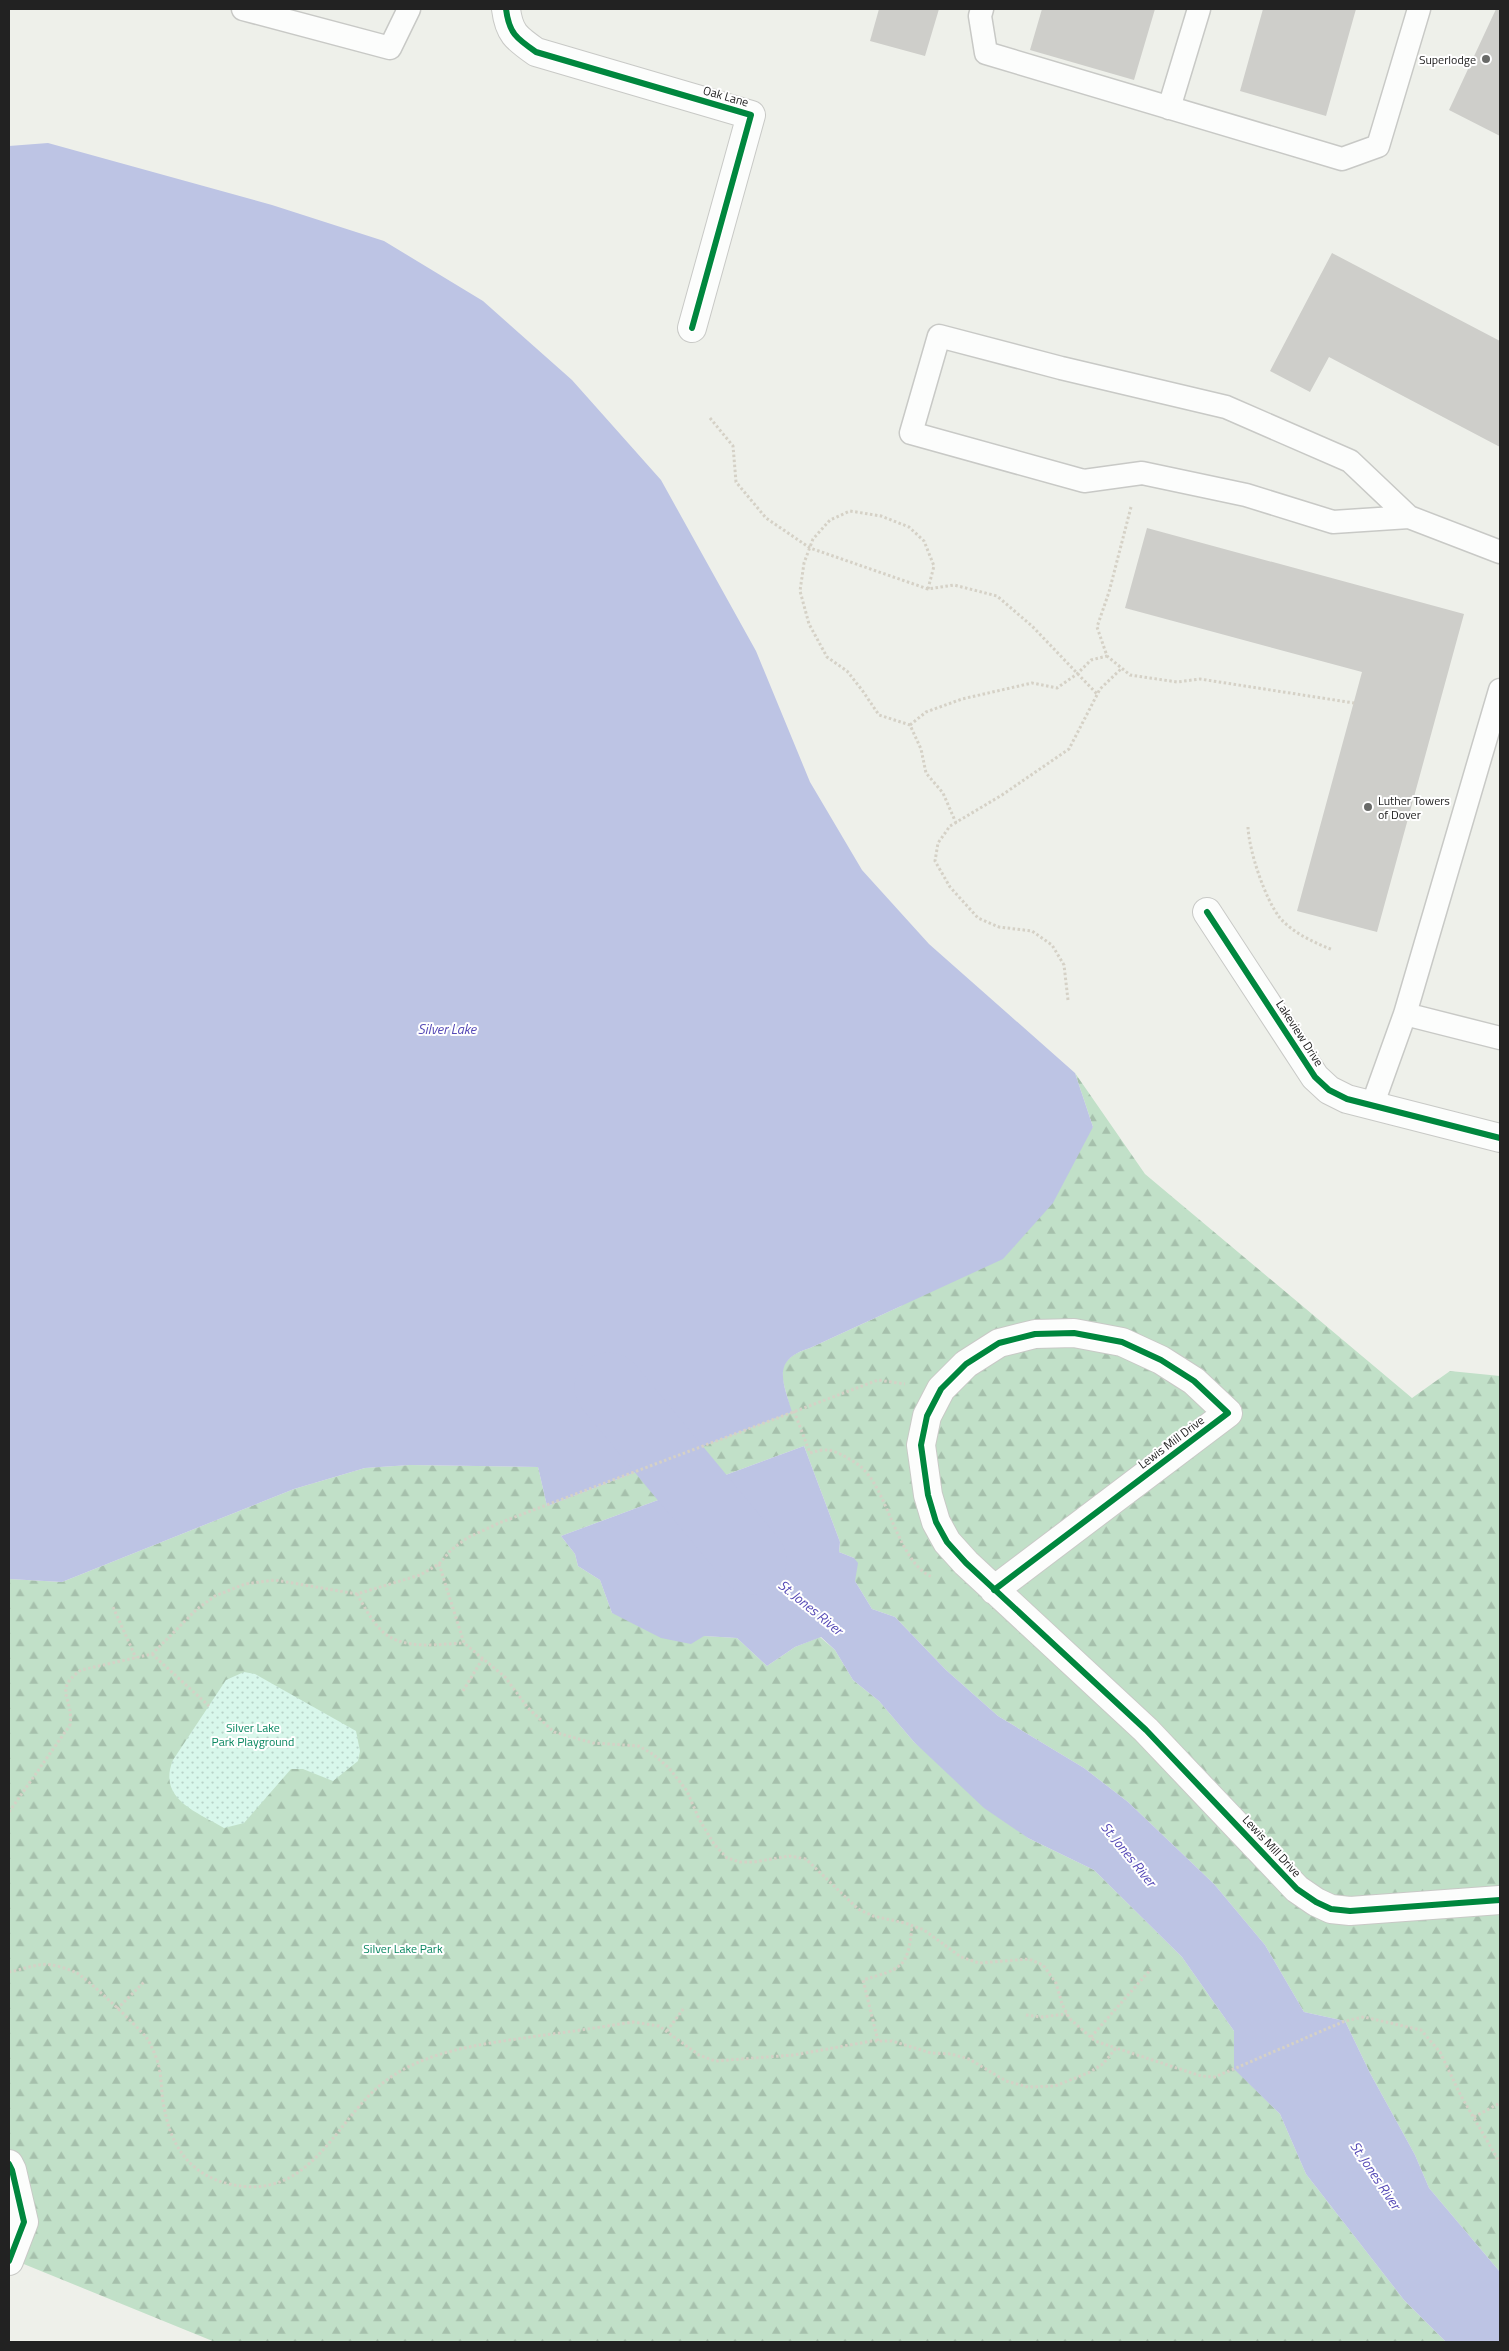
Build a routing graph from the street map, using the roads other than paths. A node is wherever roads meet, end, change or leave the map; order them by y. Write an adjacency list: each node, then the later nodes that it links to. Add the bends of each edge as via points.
1 (243, 9): 2 (lane, via 390,48)
2 (409, 9)
3 (506, 9): 8 (street, Oak Lane, via 508,25 517,39 536,52 751,115)
4 (982, 9): 7 (lane, via 980,16 986,54)
5 (1199, 9): 7 (lane)
6 (1419, 9): 7 (lane, via 1378,146 1342,159)
7 (1169, 108)
8 (692, 328)
9 (1409, 517): 9 (lane, via 1350,461 1226,407 940,336 911,433 1084,481 1142,473 1246,496 1333,522); 10 (lane)
10 (1500, 552)
11 (1500, 690): 13 (lane)
12 (1207, 912): 15 (street, Lakeview Drive, via 1315,1077 1329,1090)
13 (1405, 1014): 14 (lane); 15 (lane)
14 (1500, 1038)
15 (1372, 1106): 16 (street, Lakeview Drive)
16 (1500, 1138)
17 (994, 1590): 17 (street, Lewis Mill Drive, via 947,1542 936,1522 928,1495 921,1445 927,1416 941,1389 966,1364 1000,1342 1035,1334 1074,1334 1122,1342 1161,1360 1194,1381 1228,1413); 18 (street, Lewis Mill Drive, via 1146,1730 1273,1865 1297,1889 1316,1902 1331,1909 1350,1911)
18 (1500, 1900)
19 (9, 2164): 20 (street, via 24,2222)
20 (9, 2261)

